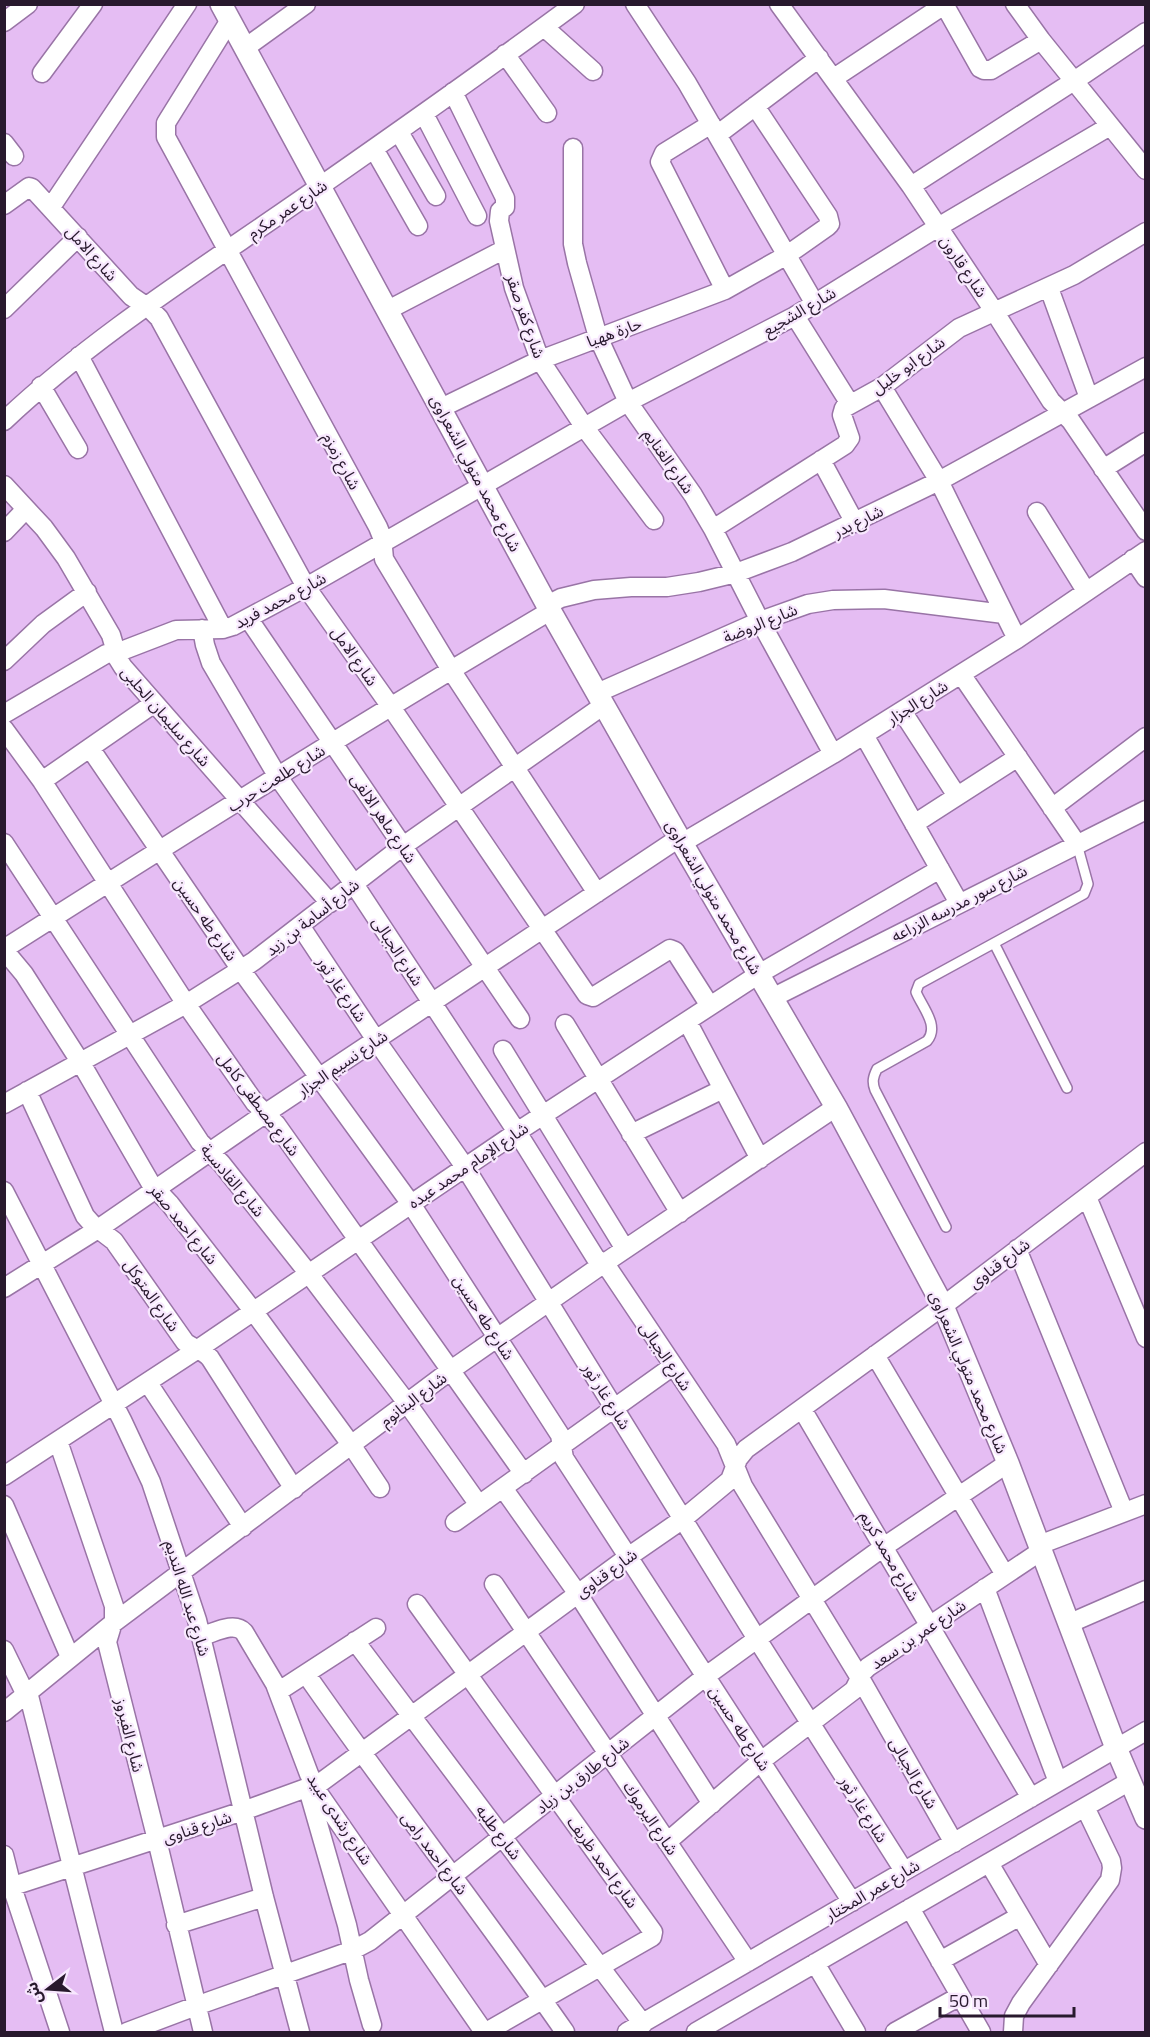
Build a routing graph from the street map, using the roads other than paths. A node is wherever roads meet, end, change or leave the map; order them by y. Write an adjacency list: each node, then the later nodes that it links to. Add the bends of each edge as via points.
1 (28, 4): 11 (street)
2 (93, 4): 19 (street)
3 (187, 4): 36 (street)
4 (306, 4): 15 (street)
5 (575, 4): 12 (street, شارع عمر مكرم)
6 (635, 4): 27 (street)
7 (780, 4): 17 (street, شارع قارون)
8 (1015, 4): 14 (street)
9 (944, 5): 14 (street, via 984,70 991,70); 20 (street)
10 (225, 12): 15 (street, شارع محمد متولي الشعراوى); 42 (street, شارع زمزم, via 165,127 166,136)
11 (4, 22)
12 (544, 27): 16 (street, شارع عمر مكرم); 18 (street)
13 (1146, 32): 21 (street)
14 (1041, 40): 21 (street)
15 (245, 48): 32 (street, شارع محمد متولي الشعراوى)
16 (505, 54): 22 (street, شارع عمر مكرم); 24 (street)
17 (819, 58): 20 (street, شارع قارون); 23 (street)
18 (593, 71)
19 (42, 73)
20 (834, 78): 33 (street, شارع قارون)
21 (1074, 81): 26 (street); 33 (street)
22 (453, 92): 25 (street, شارع عمر مكرم); 43 (street, شارع كفر صقر, via 505,198 499,216)
23 (755, 106): 27 (street); 44 (street, حارة ههيا, via 830,220 827,227)
24 (547, 113)
25 (423, 114): 28 (street, شارع عمر مكرم); 37 (street)
26 (1110, 126): 31 (street); 39 (street, شارع الشجيع)
27 (714, 130): 44 (street); 46 (street, via 664,153 660,162)
28 (399, 132): 30 (street, شارع عمر مكرم); 34 (street)
29 (573, 148): 53 (street, شارع الغنايم, via 573,244)
30 (374, 149): 32 (street, شارع عمر مكرم); 38 (street)
31 (1146, 170)
32 (321, 186): 42 (street, شارع عمر مكرم); 50 (street, شارع محمد متولي الشعراوى)
33 (911, 186): 39 (street, شارع قارون)
34 (436, 196)
35 (4, 205): 36 (street, شارع الامل, via 28,187)
36 (51, 207): 41 (street, شارع الامل)
37 (477, 216)
38 (418, 226)
39 (938, 227): 47 (street, شارع الشجيع); 51 (street, شارع قارون)
40 (1146, 232): 45 (street, شارع ابو خليل)
41 (78, 237): 48 (street, شارع الامل, via 131,296); 49 (street)
42 (228, 249): 48 (street, شارع عمر مكرم); 80 (street, شارع زمزم, via 378,527)
43 (505, 249): 50 (street); 55 (street, شارع كفر صقر, via 514,288)
44 (788, 255): 46 (street, حارة ههيا); 47 (street)
45 (1048, 288): 51 (street, شارع ابو خليل); 59 (street)
46 (725, 290): 53 (street, حارة ههيا)
47 (815, 304): 52 (street, شارع الشجيع)
48 (145, 306): 54 (street, شارع عمر مكرم); 84 (street, شارع الامل, via 159,318)
49 (4, 309)
50 (388, 310): 62 (street, شارع محمد متولي الشعراوى)
51 (994, 311): 58 (street, شارع ابو خليل, via 959,328); 63 (street, شارع قارون, via 1051,401)
52 (795, 316): 60 (street, شارع الشجيع); 61 (street)
53 (598, 337): 55 (street, حارة ههيا); 60 (street, شارع الغنايم)
54 (79, 356): 57 (street, شارع عمر مكرم); 92 (street)
55 (540, 360): 62 (street, حارة ههيا); 65 (street, شارع كفر صقر)
56 (1145, 368): 59 (street, شارع بدر)
57 (41, 387): 64 (street, شارع عمر مكرم); 67 (street)
58 (882, 387): 61 (street, شارع ابو خليل); 70 (street)
59 (1089, 398): 63 (street, شارع بدر)
60 (628, 402): 65 (street, شارع الشجيع); 77 (street, شارع الغنايم)
61 (850, 404): 68 (street, via 842,411 849,442)
62 (441, 408): 72 (street, شارع محمد متولي الشعراوى)
63 (1063, 413): 69 (street, شارع قارون); 70 (street, شارع بدر)
64 (4, 422)
65 (585, 428): 72 (street, شارع الشجيع); 75 (street, شارع كفر صقر)
66 (1146, 442): 69 (street)
67 (78, 449)
68 (821, 460): 76 (street); 77 (street)
69 (1103, 469): 78 (street, شارع قارون)
70 (939, 481): 76 (street, شارع بدر); 88 (street)
71 (4, 484): 73 (street, شارع سليمان الحلبى)
72 (483, 486): 80 (street, شارع محمد فريد); 87 (street, شارع محمد متولي الشعراوى)
73 (26, 508): 79 (street); 86 (street, شارع سليمان الحلبى, via 61,550)
74 (1037, 512): 85 (street)
75 (654, 520)
76 (855, 523): 82 (street, شارع بدر)
77 (713, 529): 82 (street, شارع الغنايم)
78 (1146, 531)
79 (4, 532)
80 (382, 543): 84 (street, شارع محمد فريد); 96 (street, شارع زمزم, via 384,559)
81 (1139, 555): 83 (street); 85 (street, شارع الجزار)
82 (736, 573): 87 (street, شارع بدر, via 668,587 594,590 561,598); 90 (street, شارع الغنايم)
83 (1146, 578)
84 (306, 587): 89 (street, شارع محمد فريد); 100 (street, شارع الامل)
85 (1086, 591): 93 (street, شارع الجزار)
86 (87, 592): 94 (street, شارع سليمان الحلبى); 95 (street, via 43,624)
87 (548, 608): 96 (street, شارع طلعت حرب); 98 (street, شارع محمد متولي الشعراوى)
88 (1004, 614): 90 (street, شارع الروضة, via 859,598 808,604); 93 (street)
89 (248, 618): 92 (street, شارع محمد فريد); 106 (street, شارع ماهر الالفى)
90 (760, 621): 98 (street, شارع الروضة); 108 (street, شارع الغنايم)
91 (202, 628): 92 (street, شارع محمد فريد); 94 (street, شارع محمد فريد, via 176,630); 111 (street, شارع الجبالى, via 211,663)
92 (223, 629)
93 (1017, 639): 97 (street, شارع الجزار)
94 (116, 652): 99 (street, شارع سليمان الحلبى); 102 (street, شارع محمد فريد, via 98,658)
95 (4, 661)
96 (451, 670): 100 (street, شارع طلعت حرب); 110 (street, شارع زمزم)
97 (961, 674): 101 (street, شارع الجزار); 109 (street)
98 (601, 699): 110 (street, شارع أسامة بن زيد); 119 (street, شارع محمد متولي الشعراوى)
99 (153, 704): 107 (street); 114 (street, شارع سليمان الحلبى)
100 (391, 707): 106 (street, شارع طلعت حرب); 115 (street, شارع الامل)
101 (902, 711): 104 (street, شارع الجزار); 113 (street)
102 (4, 714)
103 (4, 729): 112 (street, شارع مصطفى كامل)
104 (864, 735): 108 (street, شارع الجزار); 118 (street)
105 (1146, 738): 116 (street)
106 (333, 743): 111 (street, شارع طلعت حرب); 122 (street, شارع ماهر الالفى)
107 (90, 748): 112 (street); 123 (street, شارع طه حسين)
108 (833, 754): 119 (street, شارع الجزار)
109 (1018, 757): 113 (street); 116 (street)
110 (514, 768): 115 (street, شارع أسامة بن زيد); 127 (street, شارع زمزم)
111 (278, 777): 114 (street, شارع طلعت حرب); 126 (street, شارع الجبالى)
112 (42, 781): 125 (street, شارع مصطفى كامل)
113 (957, 796): 118 (street)
114 (241, 800): 123 (street, شارع طلعت حرب); 128 (street, شارع سليمان الحلبى)
115 (459, 807): 122 (street, شارع أسامة بن زيد); 132 (street, شارع الامل)
116 (1052, 808): 121 (street)
117 (1146, 810): 121 (street, شارع سور مدرسه الزراعه)
118 (914, 824): 124 (street)
119 (681, 841): 127 (street, شارع نسيم الجزار); 138 (street, شارع محمد متولي الشعراوى)
120 (4, 843): 130 (street, شارع القادسية)
121 (1077, 844): 129 (street, شارع سور مدرسه الزراعه); 133 (lane, via 1088,884 1084,894)
122 (403, 846): 126 (street, شارع أسامة بن زيد); 135 (street, شارع ماهر الالفى)
123 (158, 850): 125 (street, شارع طلعت حرب); 137 (street, شارع طه حسين)
124 (940, 869): 129 (street); 138 (street, شارع الإمام محمد عبده)
125 (106, 884): 130 (street, شارع طلعت حرب); 141 (street, شارع مصطفى كامل)
126 (354, 884): 128 (street, شارع أسامة بن زيد); 140 (street, شارع الجبالى)
127 (597, 892): 132 (street, شارع نسيم الجزار)
128 (330, 903): 131 (street, شارع أسامة بن زيد)
129 (959, 903): 139 (street, شارع سور مدرسه الزراعه)
130 (54, 917): 134 (street, شارع طلعت حرب); 146 (street, شارع القادسية)
131 (301, 927): 137 (street, شارع أسامة بن زيد); 147 (street, شارع غار ثور)
132 (542, 930): 135 (street, شارع نسيم الجزار); 142 (street, شارع الامل, via 589,996 670,949)
133 (994, 943): 152 (lane); 171 (lane, via 919,984 916,992 932,1025 931,1036 877,1069 873,1077 875,1090)
134 (4, 950): 136 (street, شارع احمد صقر)
135 (485, 967): 140 (street, شارع نسيم الجزار); 143 (street, شارع ماهر الالفى)
136 (11, 969): 149 (street, شارع احمد صقر)
137 (241, 970): 141 (street, شارع أسامة بن زيد); 150 (street, شارع طه حسين)
138 (759, 974): 139 (street, شارع محمد متولي الشعراوى); 142 (street, شارع الإمام محمد عبده)
139 (772, 998): 156 (street, شارع محمد متولي الشعراوى)
140 (431, 1003): 147 (street, شارع نسيم الجزار); 159 (street, شارع الجبالى)
141 (186, 1004): 146 (street, شارع أسامة بن زيد); 157 (street, شارع مصطفى كامل)
142 (710, 1006): 144 (street, شارع الإمام محمد عبده)
143 (520, 1019)
144 (687, 1021): 151 (street, شارع الإمام محمد عبده); 153 (street)
145 (565, 1024): 151 (street)
146 (129, 1036): 149 (street, شارع أسامة بن زيد); 162 (street, شارع القادسية)
147 (376, 1040): 150 (street, شارع نسيم الجزار); 164 (street, شارع غار ثور)
148 (503, 1050): 158 (street)
149 (81, 1063): 154 (street, شارع أسامة بن زيد); 165 (street, شارع احمد صقر)
150 (319, 1078): 157 (street, شارع نسيم الجزار); 168 (street, شارع طه حسين)
151 (598, 1079): 158 (street, شارع الإمام محمد عبده); 160 (street)
152 (1067, 1088)
153 (723, 1089): 160 (street); 163 (street)
154 (27, 1091): 155 (street, شارع أسامة بن زيد); 172 (street, شارع المتوكل, via 85,1216)
155 (4, 1104)
156 (836, 1107): 163 (street, شارع البتانوم); 181 (street, شارع محمد متولي الشعراوى)
157 (266, 1113): 162 (street, شارع نسيم الجزار); 173 (street, شارع مصطفى كامل)
158 (543, 1114): 159 (street, شارع الإمام محمد عبده); 174 (street)
159 (517, 1132): 164 (street, شارع الإمام محمد عبده); 177 (street, شارع الجبالى)
160 (631, 1134): 169 (street)
161 (1146, 1152): 167 (street, شارع قناوى)
162 (210, 1153): 165 (street, شارع نسيم الجزار); 178 (street, شارع القادسية)
163 (760, 1159): 169 (street, شارع البتانوم)
164 (465, 1167): 168 (street, شارع الإمام محمد عبده); 180 (street, شارع غار ثور)
165 (156, 1189): 172 (street, شارع نسيم الجزار); 182 (street, شارع احمد صقر)
166 (4, 1191): 170 (street, شارع عبد الله النديم)
167 (1087, 1197): 175 (street, شارع قناوى); 184 (street)
168 (411, 1204): 173 (street, شارع الإمام محمد عبده); 183 (street, شارع طه حسين)
169 (680, 1213): 174 (street, شارع البتانوم)
170 (10, 1217): 176 (street, شارع عبد الله النديم)
171 (946, 1227)
172 (98, 1229): 176 (street, شارع نسيم الجزار); 185 (street, شارع المتوكل, via 114,1241 185,1342)
173 (358, 1240): 178 (street, شارع الإمام محمد عبده); 188 (street, شارع مصطفى كامل)
174 (625, 1249): 177 (street, شارع البتانوم)
175 (1017, 1249): 181 (street, شارع قناوى); 208 (street)
176 (42, 1264): 179 (street, شارع نسيم الجزار); 191 (street, شارع عبد الله النديم)
177 (603, 1264): 180 (street, شارع البتانوم); 187 (street, شارع الجبالى)
178 (309, 1274): 182 (street, شارع الإمام محمد عبده); 190 (street, شارع القادسية)
179 (4, 1288)
180 (548, 1301): 183 (street, شارع البتانوم); 192 (street, شارع غار ثور)
181 (943, 1306): 186 (street, شارع قناوى); 197 (street, شارع محمد متولي الشعراوى)
182 (254, 1312): 185 (street, شارع الإمام محمد عبده); 195 (street, شارع احمد صقر)
183 (497, 1337): 188 (street, شارع البتانوم); 196 (street, شارع طه حسين, via 560,1435)
184 (1146, 1338)
185 (198, 1349): 189 (street, شارع الإمام محمد عبده); 203 (street, شارع المتوكل, via 210,1358)
186 (875, 1355): 193 (street, شارع قناوى); 204 (street)
187 (673, 1366): 192 (street); 198 (street, شارع الجبالى, via 726,1444)
188 (450, 1370): 190 (street, شارع البتانوم); 199 (street, شارع مصطفى كامل)
189 (148, 1383): 191 (street, شارع الإمام محمد عبده); 211 (street)
190 (407, 1403): 195 (street, شارع البتانوم); 207 (street, شارع القادسية)
191 (115, 1405): 194 (street, شارع الإمام محمد عبده); 215 (street, شارع عبد الله النديم, via 151,1482)
192 (615, 1408): 196 (street); 209 (street, شارع غار ثور)
193 (802, 1409): 198 (street, شارع قناوى, via 747,1449); 212 (street, شارع محمد كريم)
194 (58, 1442): 200 (street, شارع الإمام محمد عبده); 223 (street, شارع الفيروز, via 114,1606)
195 (352, 1446): 201 (street, شارع احمد صقر); 203 (street, شارع البتانوم)
196 (562, 1446): 199 (street); 214 (street, شارع طه حسين, via 564,1458)
197 (1008, 1463): 204 (street, شارع طارق بن زياد); 213 (street, شارع محمد متولي الشعراوى)
198 (735, 1465): 209 (street, شارع قناوى, via 730,1480); 221 (street, شارع الجبالى, via 743,1486)
199 (524, 1474): 202 (street)
200 (4, 1476)
201 (380, 1488)
202 (502, 1488): 207 (street); 220 (street)
203 (294, 1489): 211 (street, شارع البتانوم)
204 (959, 1496): 212 (street, شارع طارق بن زياد); 216 (street)
205 (1146, 1504): 208 (street, شارع عمر بن سعد)
206 (4, 1505): 232 (street)
207 (479, 1505): 210 (street)
208 (1124, 1512): 213 (street, شارع عمر بن سعد)
209 (683, 1519): 214 (street, شارع قناوى); 229 (street, شارع غار ثور)
210 (455, 1522)
211 (243, 1527): 215 (street, شارع البتانوم)
212 (885, 1546): 221 (street, شارع طارق بن زياد); 225 (street, شارع محمد كريم)
213 (1040, 1548): 216 (street, شارع عمر بن سعد); 224 (street, شارع محمد متولي الشعراوى)
214 (628, 1557): 220 (street, شارع قناوى); 235 (street, شارع طه حسين)
215 (183, 1573): 223 (street, شارع البتانوم); 228 (street, شارع عبد الله النديم)
216 (1005, 1575): 218 (street, شارع عمر بن سعد)
217 (494, 1584): 227 (street, شارع اليرموك)
218 (986, 1588): 225 (street, شارع عمر بن سعد); 249 (street)
219 (1146, 1590): 224 (street)
220 (578, 1594): 227 (street, شارع قناوى); 241 (street)
221 (811, 1599): 229 (street, شارع طارق بن زياد); 236 (street, شارع الجبالى)
222 (417, 1604): 234 (street, شارع احمد ظريف)
223 (112, 1624): 232 (street, شارع البتانوم); 258 (street, شارع الفيروز, via 107,1642)
224 (1068, 1624): 244 (street, شارع محمد متولي الشعراوى)
225 (929, 1625): 236 (street, شارع عمر بن سعد, via 868,1666); 252 (street, شارع محمد كريم)
226 (376, 1628): 230 (street)
227 (526, 1633): 234 (street, شارع قناوى); 246 (street, شارع اليرموك)
228 (202, 1636): 237 (street, شارع رشدى عبيد, via 241,1628); 255 (street, شارع عبد الله النديم)
229 (757, 1639): 235 (street, شارع طارق بن زياد); 242 (street, شارع غار ثور)
230 (355, 1641): 233 (street); 240 (street, شارع طلبه)
231 (4, 1650): 238 (street)
232 (70, 1657): 238 (street, شارع البتانوم)
233 (306, 1674): 237 (street); 245 (street, شارع احمد رامى)
234 (468, 1676): 240 (street, شارع قناوى); 251 (street, شارع احمد ظريف)
235 (706, 1676): 241 (street, شارع طارق بن زياد); 247 (street, شارع طه حسين)
236 (860, 1678): 242 (street, شارع عمر بن سعد, via 854,1690); 260 (street, شارع الجبالى)
237 (279, 1691): 250 (street, شارع رشدى عبيد)
238 (27, 1692): 239 (street, شارع البتانوم); 263 (street)
239 (4, 1712)
240 (412, 1716): 245 (street, شارع قناوى); 257 (street, شارع طلبه)
241 (656, 1716): 246 (street, شارع طارق بن زياد); 253 (street)
242 (810, 1724): 247 (street, شارع عمر بن سعد); 264 (street, شارع غار ثور)
243 (1146, 1731): 244 (street, شارع عمر المختار)
244 (1116, 1748): 248 (street, شارع محمد متولي الشعراوى); 249 (street, شارع عمر المختار)
245 (361, 1753): 250 (street, شارع قناوى); 265 (street, شارع احمد رامى)
246 (608, 1755): 251 (street, شارع طارق بن زياد); 259 (street, شارع اليرموك)
247 (761, 1761): 253 (street, شارع عمر بن سعد); 268 (street, شارع طه حسين)
248 (1130, 1781): 254 (street); 256 (street, شارع محمد متولي الشعراوى)
249 (1058, 1782): 252 (street, شارع عمر المختار)
250 (311, 1787): 255 (street, شارع قناوى); 270 (street, شارع رشدى عبيد); 273 (street)
251 (555, 1797): 257 (street, شارع طارق بن زياد); 278 (street, شارع احمد ظريف, via 653,1932 652,1937)
252 (1031, 1798): 260 (street, شارع عمر المختار)
253 (712, 1804): 259 (street, شارع عمر بن سعد)
254 (1084, 1807): 262 (street); 277 (street, via 1111,1861 1112,1875)
255 (243, 1811): 258 (street, شارع قناوى); 267 (street, شارع عبد الله النديم)
256 (1146, 1818)
257 (503, 1838): 265 (street, شارع طارق بن زياد); 278 (street, شارع طلبه)
258 (157, 1839): 263 (street, شارع قناوى); 272 (street, شارع الفيروز)
259 (667, 1842): 275 (street, شارع اليرموك)
260 (954, 1843): 264 (street, شارع عمر المختار)
261 (4, 1855): 266 (street)
262 (989, 1863): 269 (street); 271 (street)
263 (71, 1866): 266 (street, شارع قناوى); 286 (street)
264 (904, 1871): 268 (street, شارع عمر المختار)
265 (453, 1877): 270 (street, شارع طارق بن زياد); 281 (street, شارع احمد رامى)
266 (8, 1888): 285 (street)
267 (264, 1897): 272 (street); 279 (street, شارع عبد الله النديم)
268 (852, 1902): 275 (street, شارع عمر المختار)
269 (910, 1908): 274 (street); 276 (street)
270 (404, 1915): 273 (street, شارع طارق بن زياد); 290 (street, شارع رشدى عبيد)
271 (1020, 1916): 274 (street); 277 (street)
272 (176, 1925): 282 (street, شارع الفيروز)
273 (353, 1950): 279 (street, شارع طارق بن زياد); 283 (street)
274 (940, 1961): 280 (street)
275 (748, 1962): 284 (street, شارع عمر المختار)
276 (815, 1963): 292 (street); 293 (street)
277 (1049, 1965): 296 (street, via 1014,2016)
278 (600, 1968): 281 (street, شارع احمد ظريف); 284 (street, شارع طلبه)
279 (284, 1974): 282 (street, شارع طارق بن زياد); 289 (street, شارع عبد الله النديم)
280 (960, 1996): 294 (street); 295 (street)
281 (543, 2001): 290 (street, شارع احمد ظريف); 291 (street, شارع احمد رامى)
282 (195, 2006): 287 (street, شارع طارق بن زياد); 288 (street, شارع الفيروز)
283 (372, 2025)
284 (635, 2028)
285 (60, 2032)
286 (114, 2032)
287 (127, 2032)
288 (203, 2032)
289 (300, 2032)
290 (485, 2032)
291 (565, 2032)
292 (696, 2032)
293 (856, 2032)
294 (895, 2032)
295 (981, 2032)
296 (1013, 2032)

